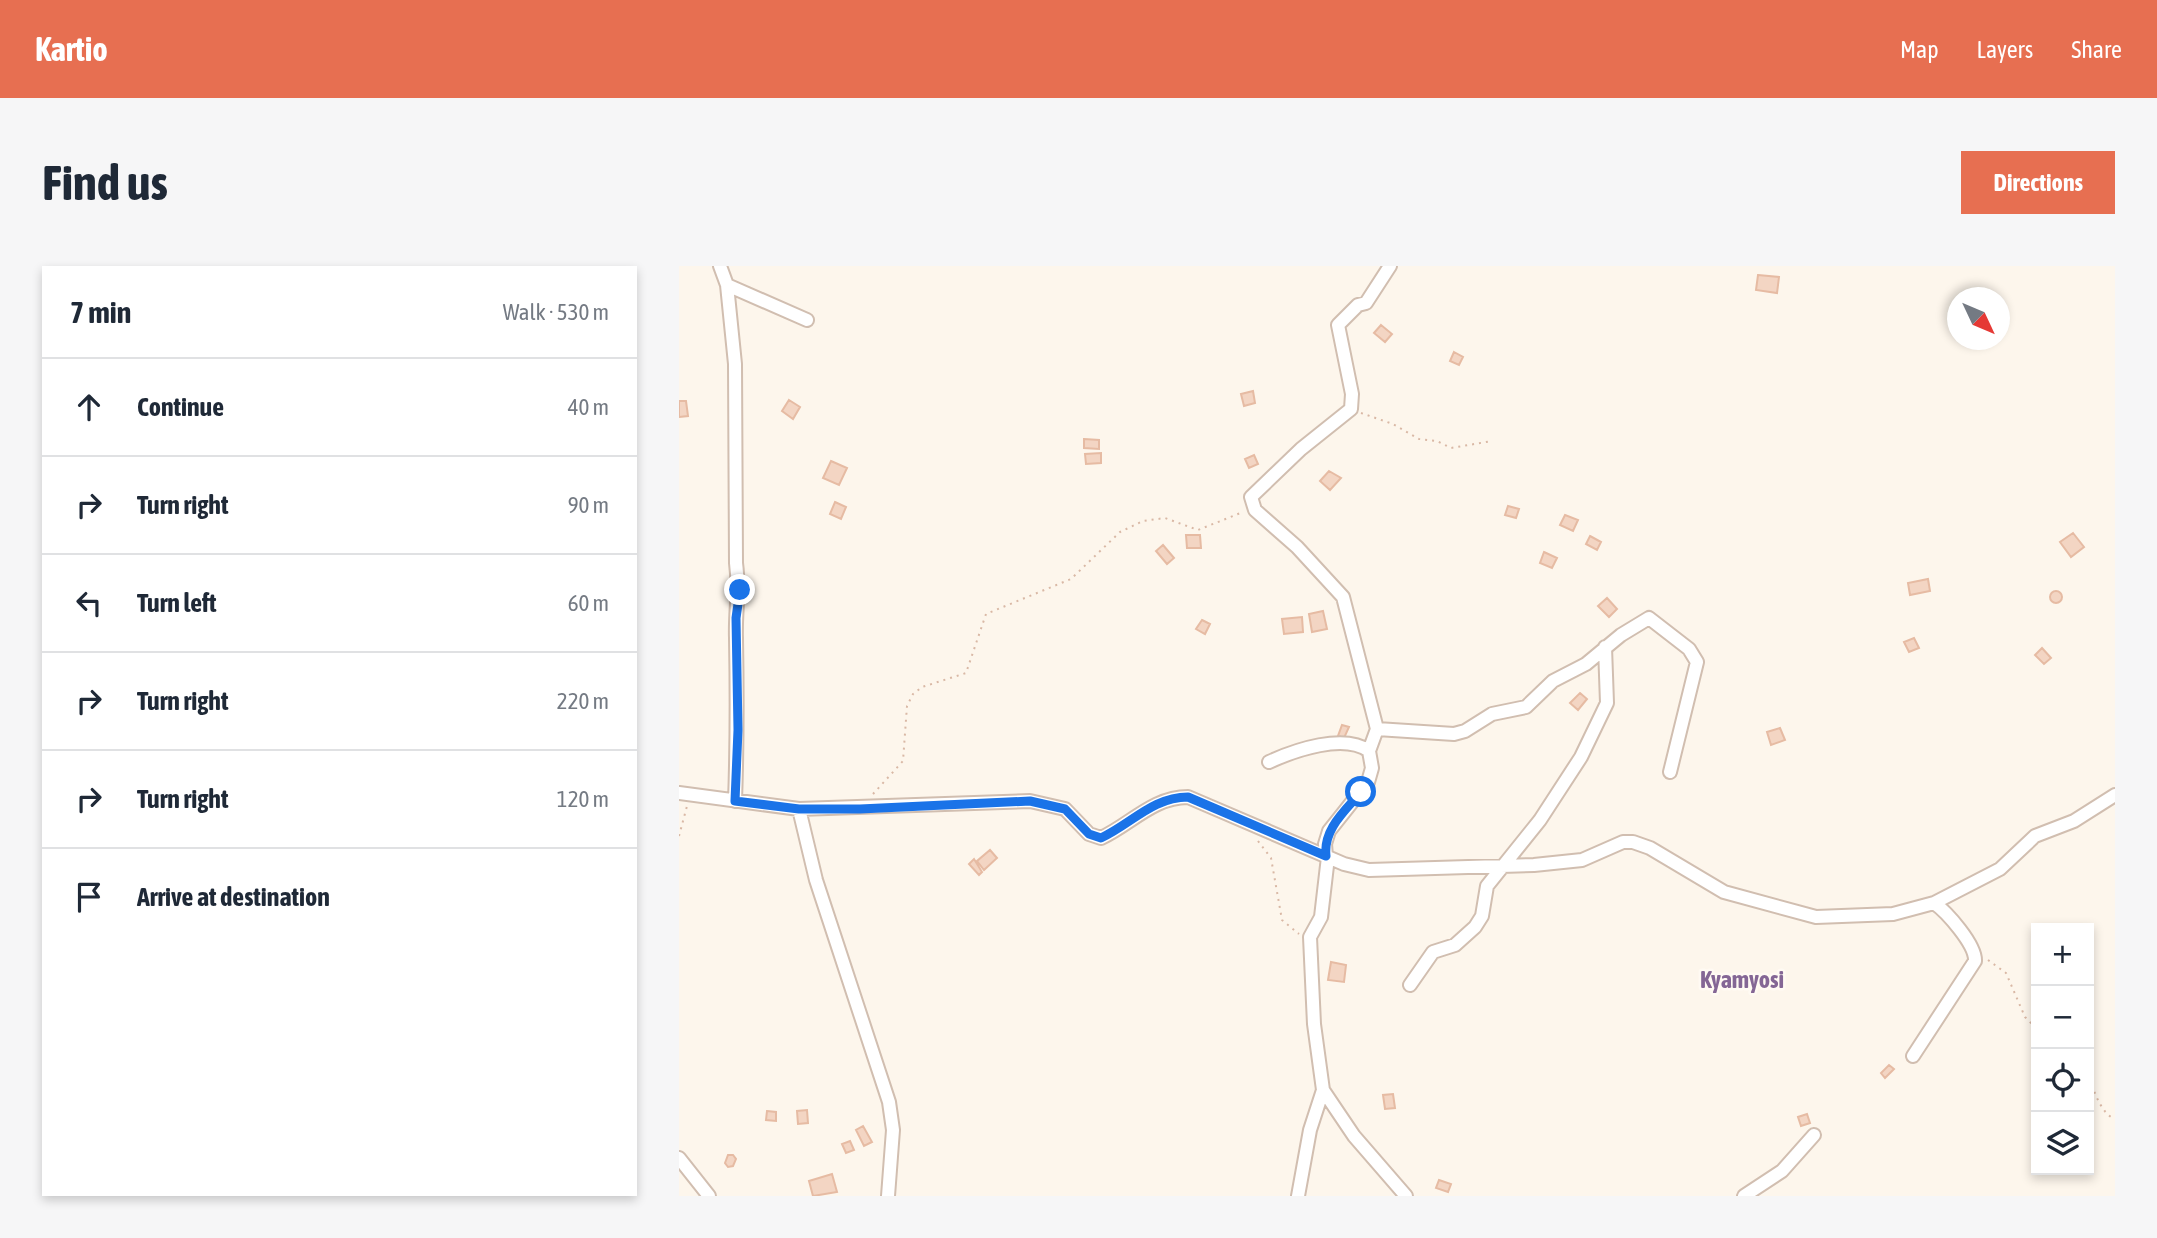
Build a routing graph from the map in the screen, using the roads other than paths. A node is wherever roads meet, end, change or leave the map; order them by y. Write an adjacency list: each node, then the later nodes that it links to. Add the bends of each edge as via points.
1 (720, 266): 3 (street)
2 (1390, 266): 6 (street, via 1366,303 1350,310 1338,325 1351,409 1251,497 1255,510 1343,597)
3 (727, 285): 4 (street); 12 (street, via 735,364 740,590)
4 (807, 320)
5 (1605, 647): 6 (street, via 1586,664 1553,681 1526,707 1492,714 1465,731 1422,734); 9 (street, via 1649,618 1695,656); 15 (street, via 1608,692 1604,713 1564,785)
6 (1377, 729): 7 (street)
7 (1369, 751): 8 (street, via 1351,743 1288,754); 14 (street, via 1369,782 1329,831)
8 (1269, 762)
9 (1670, 772)
10 (684, 794): 12 (street)
11 (2115, 795): 16 (street, via 2074,821 2035,836 2000,869)
12 (735, 801): 13 (street)
13 (799, 809): 14 (street, via 1030,801 1065,809 1089,834 1101,838 1151,806 1171,797 1188,797); 23 (street, via 820,893 890,1102 893,1130)
14 (1327, 856): 15 (street, via 1369,870); 19 (street, via 1321,917 1310,937)
15 (1505, 865): 16 (street, via 1582,860 1633,842 1724,892 1817,916 1893,914); 17 (street, via 1487,887 1482,916 1475,927 1455,945 1433,952)
16 (1934, 903): 18 (street, via 1971,947 1975,961)
17 (1410, 985)
18 (1913, 1056)
19 (1323, 1090): 24 (street); 25 (street)
20 (1814, 1135): 26 (street, via 1782,1171)
21 (679, 1158): 22 (street)
22 (709, 1196)
23 (888, 1196)
24 (1298, 1196)
25 (1406, 1196)
26 (1745, 1196)

